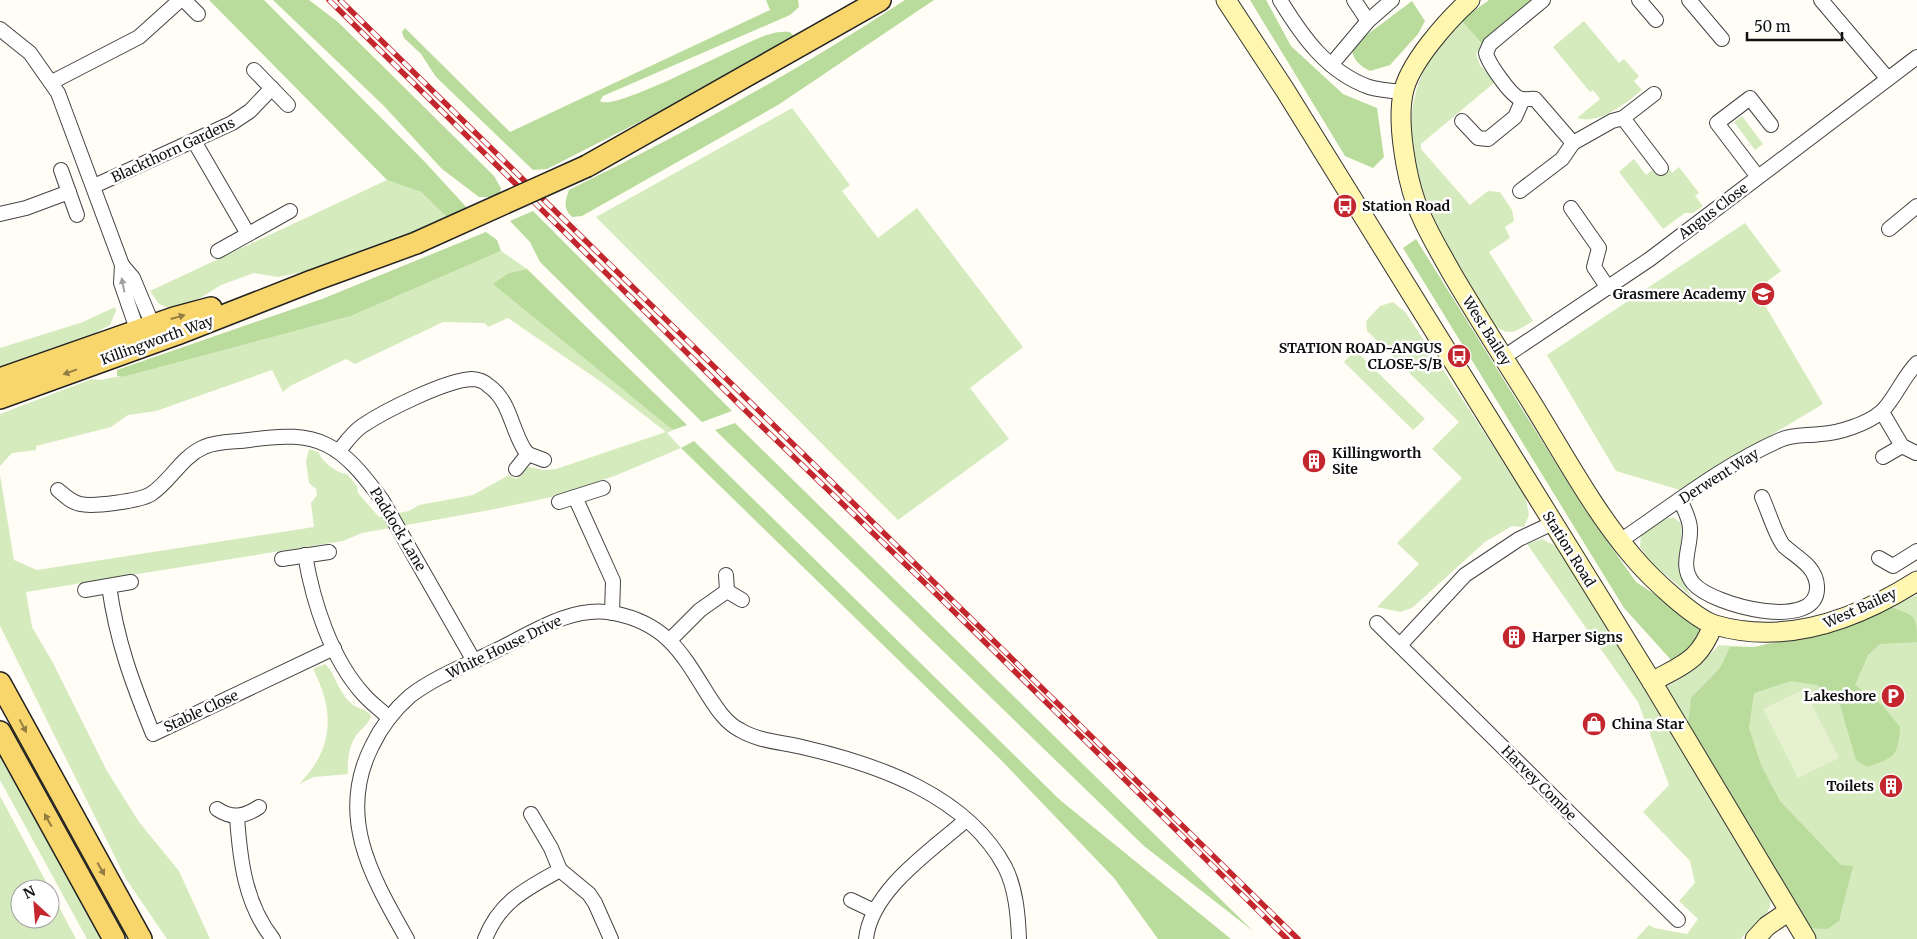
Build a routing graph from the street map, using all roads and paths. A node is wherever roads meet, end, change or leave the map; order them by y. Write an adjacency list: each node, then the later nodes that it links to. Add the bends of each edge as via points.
1 (180, 0): 22 (street, via 139,37)
2 (184, 0): 13 (street)
3 (880, 0): 49 (main road, Killingworth Way, bridge, via 587,166 416,244)
4 (1226, 0): 68 (main road, Station Road)
5 (1280, 0): 19 (street, via 1312,48)
6 (1354, 0): 15 (street)
7 (1392, 0): 15 (street)
8 (1470, 0): 24 (main road, via 1430,43)
9 (1543, 0): 26 (street, via 1490,44 1486,53 1503,80 1518,98)
10 (1639, 0): 14 (street)
11 (1689, 0): 17 (street)
12 (1821, 0): 21 (street)
13 (198, 14)
14 (1656, 20)
15 (1368, 21): 19 (street)
16 (0, 29): 22 (street, via 22,45)
17 (1722, 39)
18 (1917, 57): 21 (street, Angus Close)
19 (1331, 65): 24 (street, via 1370,87)
20 (254, 70): 23 (street)
21 (1888, 79): 35 (street, Angus Close)
22 (52, 82): 36 (street, via 67,111)
23 (272, 88): 27 (street); 31 (street, Blackthorn Gardens, via 240,118)
24 (1403, 92): 50 (main road, West Bailey, via 1405,157 1416,202 1431,237)
25 (1654, 94): 28 (street)
26 (1523, 99): 29 (street, via 1515,117 1488,139 1478,138); 32 (street, via 1535,99)
27 (288, 105)
28 (1623, 118): 32 (street); 33 (street)
29 (1462, 121)
30 (1771, 125): 35 (street, via 1756,115 1750,98 1717,123)
31 (194, 141): 36 (street, Blackthorn Gardens); 46 (street)
32 (1573, 143): 37 (street, via 1562,159)
33 (1652, 163)
34 (61, 170): 38 (street)
35 (1758, 177): 48 (street, Angus Close)
36 (94, 186): 49 (street, via 122,265 121,283)
37 (1520, 191)
38 (69, 192): 42 (street); 43 (street)
39 (1571, 208): 48 (street, via 1599,248 1594,267)
40 (1912, 210): 44 (street); 45 (street)
41 (290, 211): 46 (street)
42 (0, 214)
43 (77, 215)
44 (1917, 225)
45 (1889, 229)
46 (248, 234): 47 (street)
47 (218, 251)
48 (1608, 288): 50 (street, Angus Close)
49 (148, 336): 52 (main road, Killingworth Way); 53 (main road, Killingworth Way, one-way to 53)
50 (1504, 357): 69 (main road, West Bailey)
51 (1917, 363): 54 (street)
52 (0, 379)
53 (0, 398)
54 (1882, 412): 55 (street); 65 (street, Derwent Way, via 1842,430 1782,439 1741,459)
55 (1902, 446): 57 (street); 59 (street)
56 (339, 451): 58 (street, via 350,436 378,417 439,388 472,379 488,384 497,392 506,405 518,440); 63 (street, Paddock Lane, via 303,436 274,436 205,446 183,460 149,495 91,505 66,505); 88 (street, Paddock Lane, via 354,464 382,500)
57 (1916, 453)
58 (528, 454): 60 (street); 61 (street)
59 (1884, 457)
60 (544, 460)
61 (516, 469)
62 (603, 488): 64 (street)
63 (58, 490)
64 (575, 497): 66 (street); 82 (street, via 613,581)
65 (1680, 500): 67 (street, via 1690,527 1685,561 1688,574 1702,591 1744,609 1774,612 1797,609 1815,597 1817,586 1812,571 1798,555 1783,545); 69 (street, Derwent Way)
66 (559, 502)
67 (1762, 507)
68 (1554, 523): 86 (street, via 1519,539 1465,576); 89 (main road, Station Road)
69 (1620, 541): 84 (main road, West Bailey, via 1655,580)
70 (1917, 550): 73 (street, via 1893,566)
71 (329, 552): 72 (street)
72 (305, 555): 74 (street); 87 (street, via 315,602)
73 (1879, 558)
74 (282, 559)
75 (726, 575): 80 (street)
76 (1917, 581): 84 (main road, West Bailey, via 1848,617 1798,631 1756,631)
77 (131, 582): 78 (street)
78 (109, 586): 79 (street); 87 (street, Stable Close, via 125,664 153,734)
79 (84, 590)
80 (727, 591): 81 (street); 85 (street, via 700,610)
81 (742, 600)
82 (612, 613): 85 (street, White House Drive, via 658,629); 88 (street, White House Drive, via 588,612 569,616)
83 (1377, 623): 86 (street, Harvey Combe)
84 (1712, 625): 89 (main road, via 1705,645 1694,658)
85 (670, 640): 97 (street, White House Drive, via 685,657 724,718 738,730 879,769 928,792)
86 (1400, 645): 102 (street, Harvey Combe)
87 (334, 648): 91 (street, via 363,694)
88 (474, 661): 91 (street, White House Drive, via 411,696)
89 (1652, 682): 101 (main road, Station Road)
90 (0, 683): 104 (main road, one-way to 104)
91 (390, 718): 106 (street, White House Drive, via 367,756 357,790 356,808 363,849 375,880)
92 (0, 732): 103 (main road, one-way to 92)
93 (259, 807): 96 (street)
94 (217, 809): 96 (street)
95 (531, 814): 98 (street)
96 (237, 817): 105 (street, via 245,882 260,920)
97 (966, 820): 100 (street, via 908,870); 110 (street, White House Drive, via 985,838 1005,868 1016,906)
98 (560, 870): 107 (street, via 503,906); 108 (street, via 596,903)
99 (851, 900): 100 (street)
100 (874, 911): 109 (street)
101 (1789, 912): 111 (main road, via 1766,926); 112 (main road, Station Road)
102 (1678, 920)
103 (114, 939)
104 (141, 939)
105 (273, 939)
106 (407, 939)
107 (485, 939)
108 (611, 939)
109 (866, 939)
110 (1019, 939)
111 (1755, 939)
112 (1806, 939)

